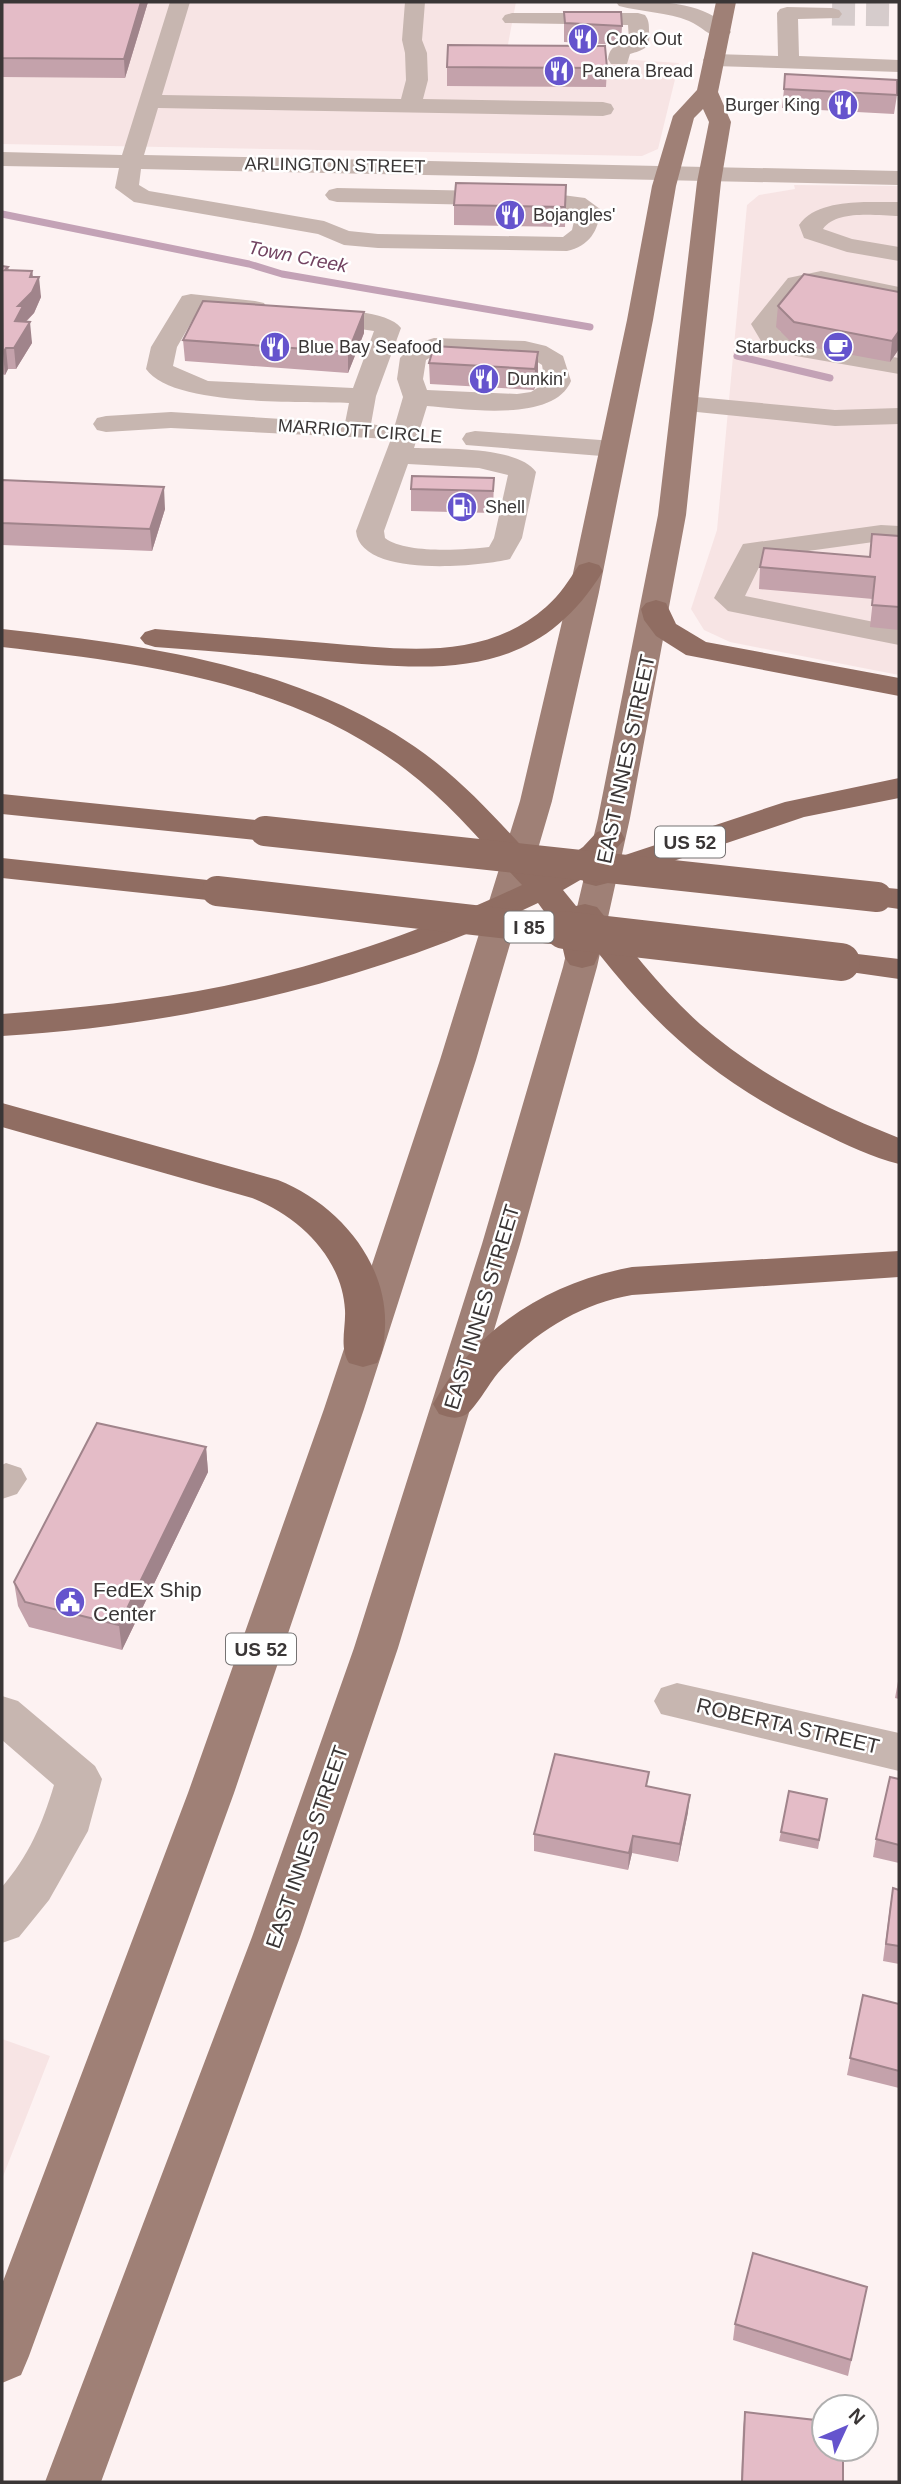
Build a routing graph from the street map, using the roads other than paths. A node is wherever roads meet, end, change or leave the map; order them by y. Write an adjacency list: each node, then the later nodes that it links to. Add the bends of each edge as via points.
1 (180, 2): 15 (street)
2 (415, 2): 16 (street, via 412,40 417,80)
3 (624, 2): 4 (street); 8 (street, via 696,16)
4 (693, 2)
5 (726, 2): 8 (main road)
6 (514, 10): 9 (street); 11 (street, via 638,19 640,43 620,51)
7 (832, 14): 10 (street, via 787,13)
8 (721, 32): 12 (main road)
9 (508, 41)
10 (793, 48): 12 (street); 13 (street)
11 (618, 59)
12 (714, 60): 14 (main road)
13 (899, 60)
14 (707, 92): 21 (main road, via 680,124); 22 (main road, EAST INNES STREET, via 720,122)
15 (150, 101): 16 (street); 19 (street)
16 (410, 105): 17 (street)
17 (603, 109)
18 (2, 159): 19 (street, ARLINGTON STREET)
19 (131, 161): 20 (street, ARLINGTON STREET); 27 (street, via 127,188 142,197)
20 (348, 166): 21 (street, ARLINGTON STREET); 24 (street)
21 (668, 172): 22 (street, ARLINGTON STREET); 41 (main road)
22 (710, 173): 23 (street, ARLINGTON STREET); 34 (main road, EAST INNES STREET)
23 (899, 178)
24 (337, 195): 25 (street); 27 (street)
25 (418, 198): 28 (street); 28 (street, via 577,202 588,209 588,226 578,240 567,244)
26 (899, 209): 29 (street, via 845,210 819,217 811,225 812,233 847,245)
27 (324, 228): 28 (street, via 344,238)
28 (404, 242)
29 (899, 254)
30 (899, 293): 31 (street, via 821,278 797,284 764,324 770,337 805,351)
31 (899, 366)
32 (205, 389): 33 (street); 33 (street, via 159,369 163,347 191,301 374,322 388,328); 37 (street)
33 (363, 396): 39 (street)
34 (687, 396): 36 (street, via 835,418); 44 (main road, EAST INNES STREET)
35 (416, 397): 35 (street, via 521,402 540,399 554,391 559,381 554,361 537,351 434,346 413,358 410,379); 40 (street)
36 (896, 416)
37 (190, 421): 38 (street, MARRIOTT CIRCLE); 39 (street, MARRIOTT CIRCLE)
38 (106, 424)
39 (357, 431): 40 (street, MARRIOTT CIRCLE)
40 (402, 445): 40 (street, via 370,531 371,541 401,554 485,558 500,553 508,538 522,472 510,464); 41 (street, MARRIOTT CIRCLE)
41 (614, 449): 43 (main road)
42 (899, 534): 46 (street, via 753,550 729,598 738,605)
43 (589, 571): 45 (highway, via 563,606 532,632 492,649 444,659); 52 (main road)
44 (656, 609): 48 (highway, via 666,630 697,649); 51 (main road, EAST INNES STREET)
45 (2, 625)
46 (899, 636)
47 (2, 638): 52 (highway, via 187,666 264,686 334,714 415,762)
48 (899, 687)
49 (899, 788): 54 (highway, US 52, via 796,809)
50 (2, 804): 56 (highway, bridge)
51 (609, 839): 54 (main road, EAST INNES STREET); 55 (highway)
52 (522, 846): 55 (highway, via 537,853); 57 (main road)
53 (2, 868): 60 (highway, I 85, bridge)
54 (602, 873): 55 (highway, US 52); 58 (main road, EAST INNES STREET)
55 (554, 887): 57 (highway); 58 (highway); 59 (highway, via 582,947)
56 (888, 898)
57 (500, 919): 61 (highway, via 255,990 158,1009); 65 (main road, US 52)
58 (591, 922): 59 (main road, EAST INNES STREET); 63 (highway, via 666,1011 706,1047 808,1111)
59 (582, 958): 66 (main road, EAST INNES STREET)
60 (899, 969)
61 (2, 1025)
62 (2, 1115): 65 (highway, via 265,1189 298,1206 325,1228 353,1267 366,1312)
63 (899, 1152)
64 (899, 1264): 66 (highway, via 632,1281 589,1291 560,1304 513,1337 473,1374)
65 (363, 1353): 71 (main road, US 52, via 202,1817)
66 (453, 1404): 72 (main road, EAST INNES STREET, via 381,1635 290,1899)
67 (677, 1701): 69 (street, ROBERTA STREET)
68 (2, 1714): 70 (street, via 79,1779 64,1831 32,1886)
69 (899, 1752)
70 (2, 1922)
71 (2, 2356)
72 (73, 2482)

